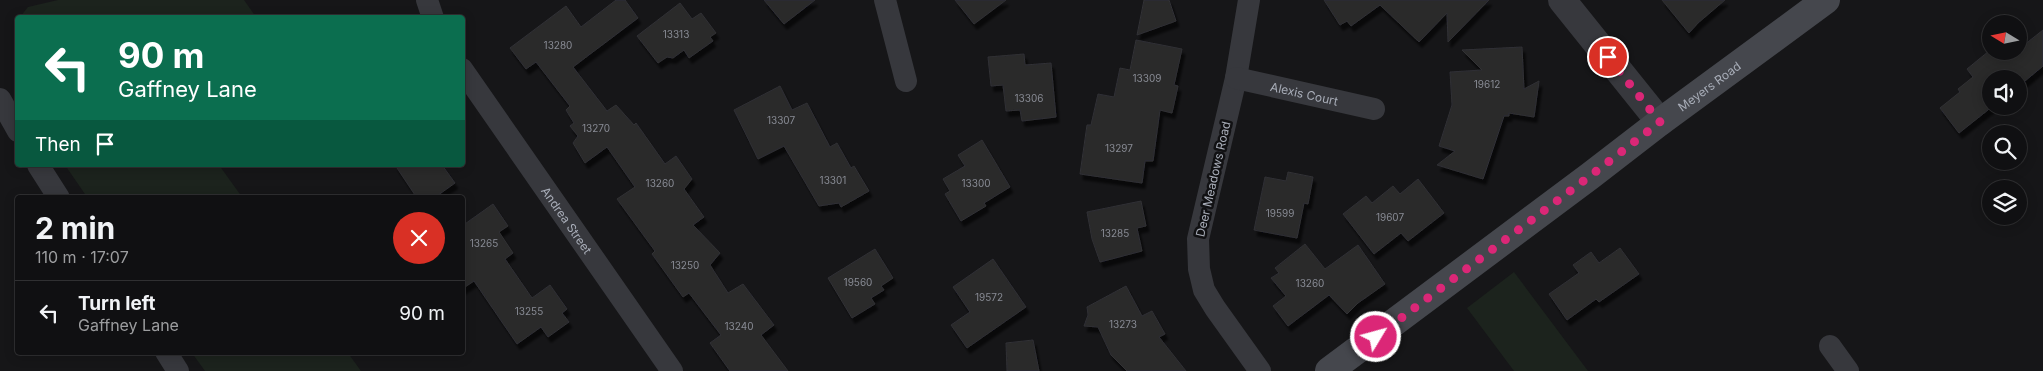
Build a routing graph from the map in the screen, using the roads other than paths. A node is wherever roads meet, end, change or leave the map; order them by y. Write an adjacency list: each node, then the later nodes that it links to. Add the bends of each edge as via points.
1 (428, 0): 6 (street)
2 (886, 0): 9 (street)
3 (1249, 0): 8 (street, Deer Meadows Road)
4 (1562, 0): 12 (street)
5 (1826, 0): 12 (main road, Meyers Road)
6 (432, 15)
7 (465, 73): 19 (street, Andrea Street)
8 (1236, 78): 11 (street, Alexis Court); 20 (street, Deer Meadows Road, via 1198,239 1199,269 1204,290)
9 (906, 81)
10 (0, 98): 13 (street)
11 (1374, 109)
12 (1660, 122): 21 (main road, Meyers Road)
13 (15, 126)
14 (39, 167): 15 (street)
15 (57, 195)
16 (1830, 346): 22 (street)
17 (168, 355): 18 (street)
18 (178, 371)
19 (672, 371)
20 (1260, 371)
21 (1329, 371)
22 (1848, 371)

